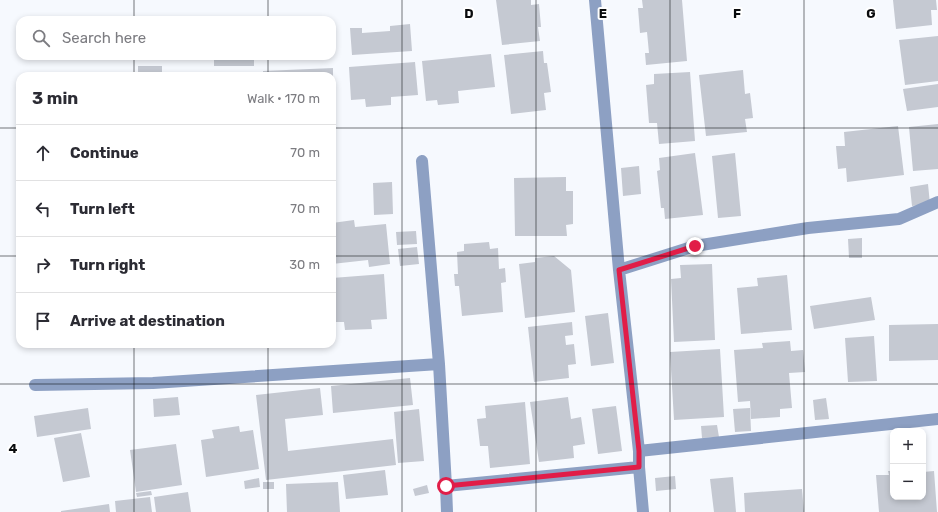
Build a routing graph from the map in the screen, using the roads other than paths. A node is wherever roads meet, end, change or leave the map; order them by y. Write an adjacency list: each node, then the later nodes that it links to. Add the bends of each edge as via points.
1 (595, 0): 4 (street)
2 (422, 161): 5 (street)
3 (938, 202): 4 (street, via 900,219 808,228 695,246)
4 (619, 270): 8 (street)
5 (439, 364): 6 (street, via 152,383); 10 (street)
6 (35, 385)
7 (938, 419): 8 (street)
8 (639, 451): 9 (street)
9 (639, 467): 10 (street); 12 (street)
10 (446, 486): 11 (street)
11 (447, 512)
12 (643, 512)

